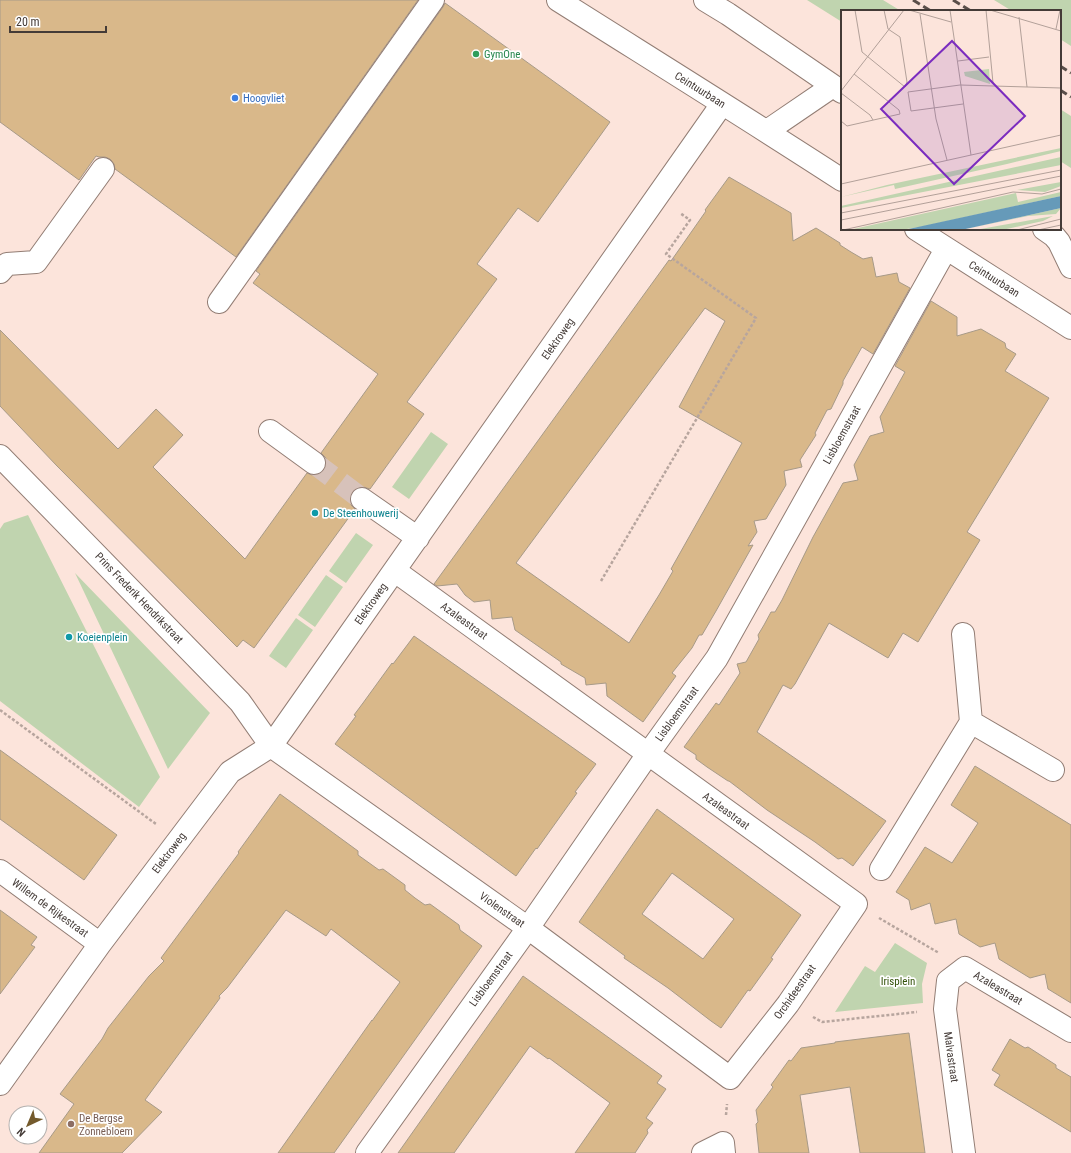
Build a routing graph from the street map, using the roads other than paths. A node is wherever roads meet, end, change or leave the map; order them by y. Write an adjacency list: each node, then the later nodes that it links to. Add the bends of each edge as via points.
1 (433, 0): 14 (street)
2 (558, 0): 5 (street, Ceintuurbaan)
3 (705, 0): 4 (street)
4 (837, 89): 6 (street)
5 (722, 104): 6 (street, Ceintuurbaan); 20 (street, Elektroweg)
6 (767, 131): 8 (street, Ceintuurbaan)
7 (103, 168): 13 (street, via 36,262 7,264)
8 (841, 179)
9 (918, 230): 11 (street, Ceintuurbaan)
10 (1045, 230): 12 (street, via 1059,242)
11 (946, 249): 15 (street, Ceintuurbaan); 25 (street, Lisbloemstraat, via 717,658)
12 (1071, 266)
13 (0, 272)
14 (219, 302)
15 (1071, 328)
16 (270, 431): 18 (street)
17 (0, 456): 24 (street, Prins Frederik Hendrikstraat, via 240,702)
18 (314, 463)
19 (362, 499): 20 (street)
20 (418, 538): 21 (street, Elektroweg)
21 (395, 570): 24 (street, Elektroweg); 25 (street, Azaleastraat)
22 (963, 634): 23 (street)
23 (970, 722): 26 (street); 27 (street)
24 (271, 746): 30 (street, Violenstraat); 31 (street, Elektroweg, via 230,772)
25 (648, 754): 29 (street, Azaleastraat); 30 (street, Lisbloemstraat)
26 (1053, 770)
27 (881, 869)
28 (0, 871): 31 (street, Willem de Rijkestraat)
29 (856, 904): 34 (street, Orchideestraat, via 788,1004)
30 (528, 928): 34 (street, Violenstraat); 37 (street, Lisbloemstraat)
31 (100, 944): 35 (street, Elektroweg)
32 (965, 968): 33 (street, Azaleastraat); 39 (street, Malvastraat, via 948,981 945,1010)
33 (1071, 1031)
34 (730, 1078)
35 (0, 1084)
36 (724, 1148): 38 (street)
37 (367, 1153)
38 (703, 1153)
39 (964, 1153)

